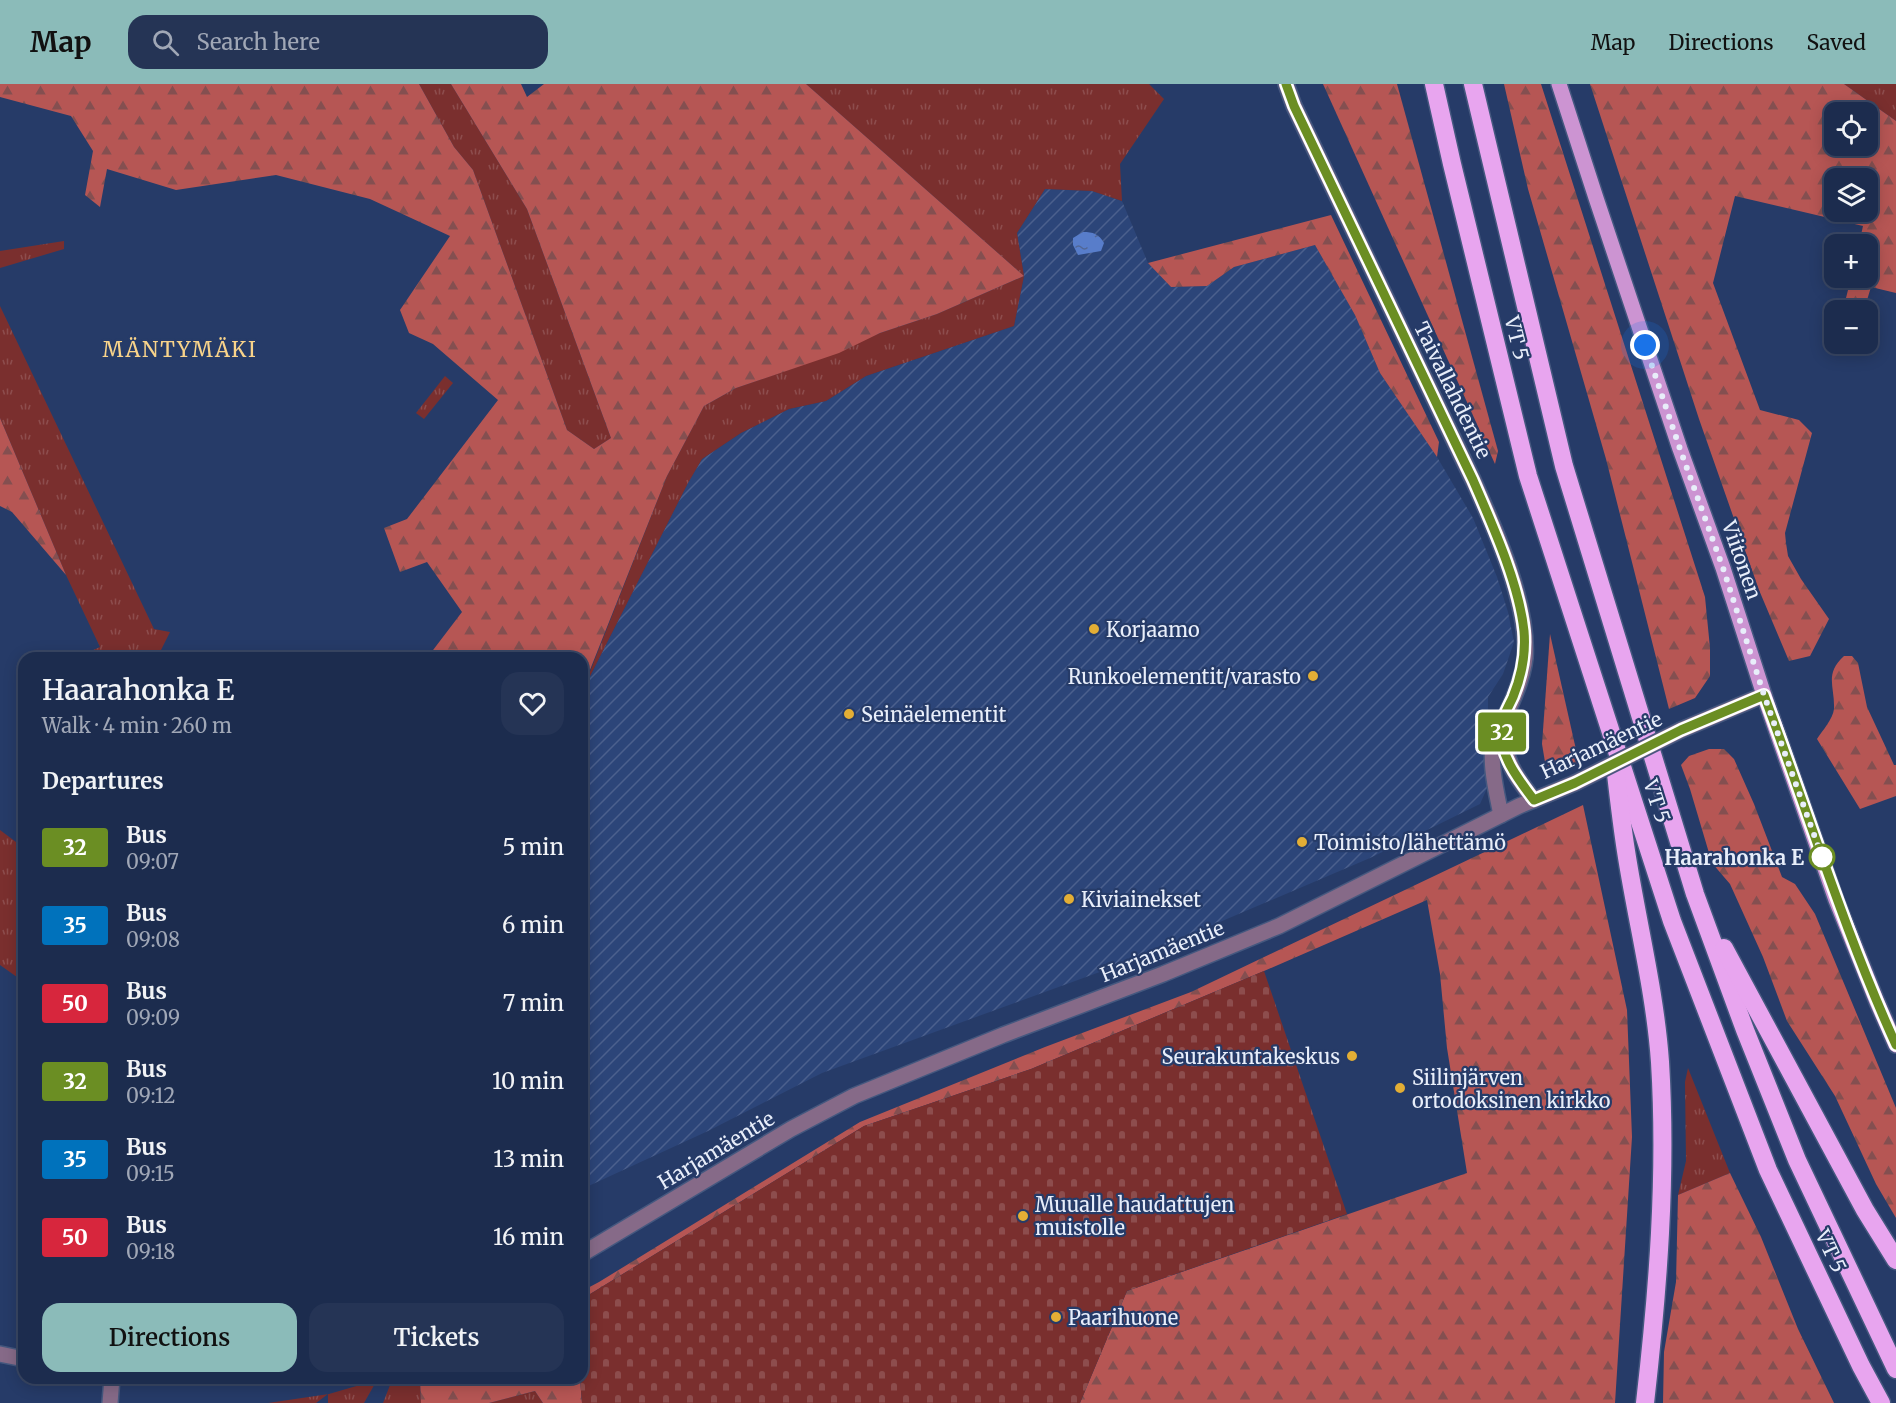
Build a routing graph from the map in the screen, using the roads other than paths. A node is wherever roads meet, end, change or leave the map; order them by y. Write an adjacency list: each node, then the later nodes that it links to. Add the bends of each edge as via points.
1 (1286, 84): 6 (street, Taivallahdentie, via 1494,526 1524,629 1525,660)
2 (1434, 84): 7 (highway, VT 5, via 1528,477)
3 (1473, 84): 10 (highway, VT 5, via 1564,466)
4 (1560, 84): 5 (main road, Viitonen)
5 (1764, 695): 8 (street, Harjamäentie, bridge); 11 (main road, Viitonen, via 1836,900)
6 (1501, 726): 8 (street, via 1508,761); 9 (street, Taivallahdentie, via 1496,731 1492,752)
7 (1611, 731): 19 (highway, via 1660,1060 1663,1149 1659,1245); 20 (highway, VT 5, via 1672,921 1768,1170)
8 (1534, 800): 9 (street, Harjamäentie)
9 (1501, 815): 12 (street, Harjamäentie, via 1279,926 854,1096 791,1129)
10 (1695, 894): 13 (highway, via 1865,1210); 16 (highway, VT 5, via 1797,1160)
11 (1896, 1045)
12 (588, 1250)
13 (1896, 1260)
14 (0, 1354): 15 (street)
15 (18, 1358)
16 (1896, 1369)
17 (112, 1384): 18 (street)
18 (110, 1403)
19 (1645, 1403)
20 (1881, 1403)

